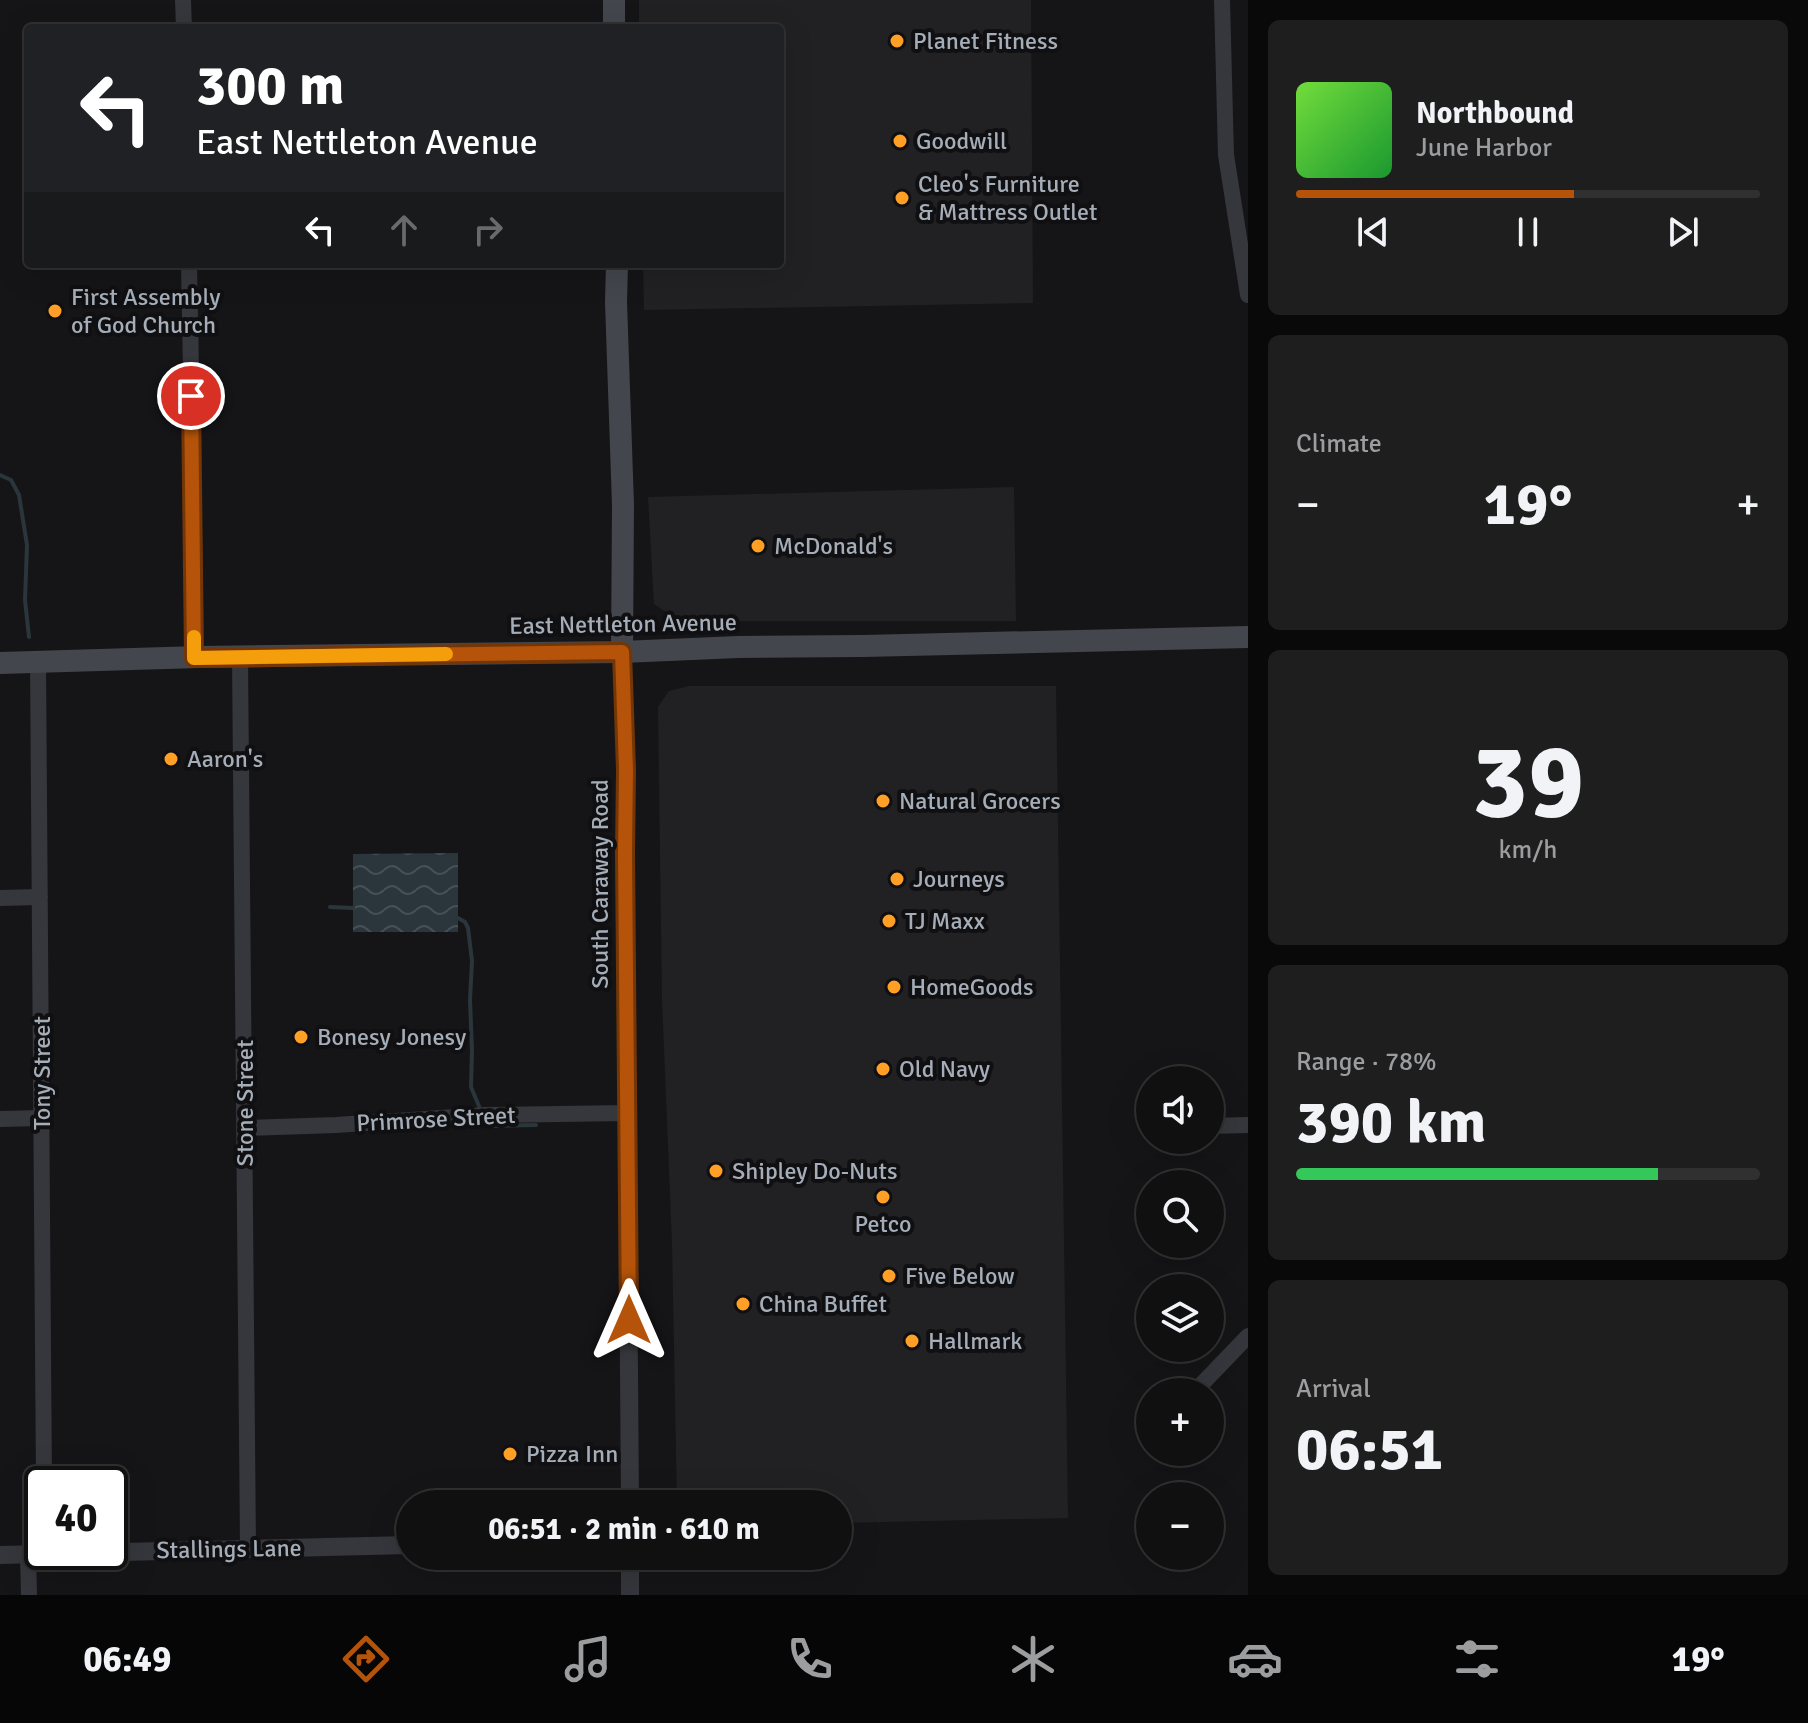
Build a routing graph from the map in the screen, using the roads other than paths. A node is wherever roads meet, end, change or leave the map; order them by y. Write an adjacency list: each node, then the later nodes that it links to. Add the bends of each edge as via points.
1 (183, 0): 4 (street)
2 (614, 0): 5 (main road)
3 (1222, 0): 8 (street, via 1226,155)
4 (184, 24)
5 (614, 24)
6 (189, 268): 12 (street)
7 (617, 268): 10 (main road, South Caraway Road)
8 (1248, 295)
9 (1248, 637): 10 (main road, East Nettleton Avenue)
10 (622, 652): 11 (main road, East Nettleton Avenue); 17 (street, South Caraway Road)
11 (240, 657): 12 (main road, East Nettleton Avenue); 22 (street, Stone Street)
12 (194, 658): 13 (main road, East Nettleton Avenue)
13 (38, 662): 14 (main road, East Nettleton Avenue); 15 (street, Tony Street)
14 (0, 663)
15 (40, 897): 16 (street); 18 (street, Tony Street)
16 (0, 898)
17 (628, 1113): 22 (street, Primrose Street); 26 (street, South Caraway Road)
18 (42, 1118): 19 (street); 25 (street, Tony Street)
19 (0, 1119)
20 (1248, 1125): 21 (street)
21 (1224, 1126)
22 (244, 1128): 28 (street, Stone Street)
23 (1248, 1336): 24 (street)
24 (1208, 1378)
25 (44, 1466)
26 (630, 1490)
27 (396, 1545): 28 (street, Stallings Lane)
28 (248, 1549): 29 (street, Stallings Lane)
29 (128, 1552)
30 (24, 1554): 31 (street, Stallings Lane)
31 (0, 1555)
32 (34, 1570): 34 (street)
33 (630, 1570): 35 (street)
34 (29, 1595)
35 (630, 1595)

